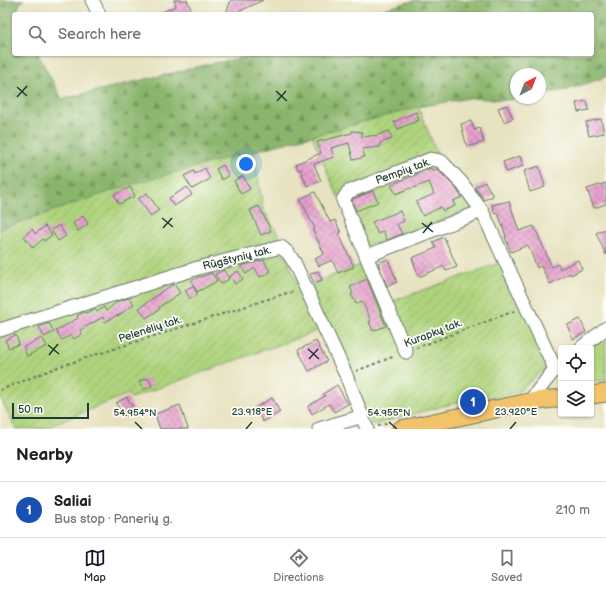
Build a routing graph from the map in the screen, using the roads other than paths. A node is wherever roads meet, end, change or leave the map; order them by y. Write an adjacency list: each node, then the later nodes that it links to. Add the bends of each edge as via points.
1 (92, 0): 2 (street)
2 (98, 12)
3 (482, 211): 4 (street); 4 (street, Pempių tak., via 461,182 441,161 431,159 348,192 343,200); 9 (street, Pempių tak.)
4 (367, 256): 8 (street, Pempių tak.)
5 (606, 328): 7 (street)
6 (0, 330): 14 (street, Rūgštynių tak., via 198,268 281,247 294,262)
7 (585, 345)
8 (406, 352)
9 (558, 367): 13 (street)
10 (606, 393): 11 (main road)
11 (594, 395)
12 (558, 398): 13 (main road)
13 (529, 402): 17 (main road)
14 (363, 416): 15 (street); 16 (street, Rūgštynių tak.)
15 (319, 429)
16 (367, 429)
17 (401, 429)

